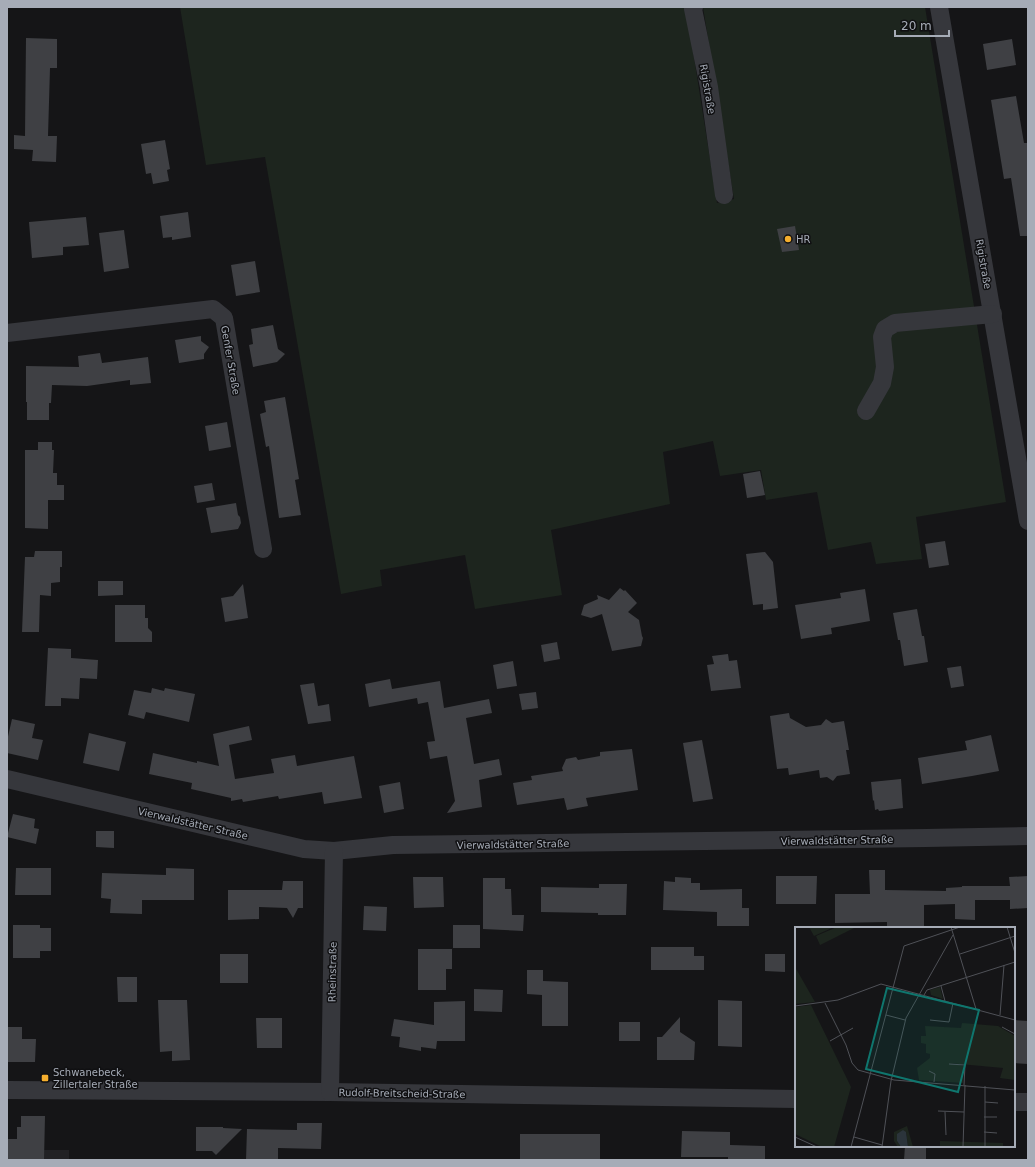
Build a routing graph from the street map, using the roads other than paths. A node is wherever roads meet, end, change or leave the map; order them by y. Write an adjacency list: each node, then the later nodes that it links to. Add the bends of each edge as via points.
1 (694, 7): 3 (street, Rigistraße, via 709,87)
2 (938, 7): 4 (street, Rigistraße)
3 (724, 195)
4 (993, 314): 6 (street, via 895,323 885,329 882,337 885,367 882,383); 7 (street, Rigistraße)
5 (7, 333): 8 (street, Genfer Straße, via 212,309 224,318)
6 (866, 410)
7 (1028, 521)
8 (263, 549)
9 (7, 778): 11 (street, Vierwaldstätter Straße, via 304,849)
10 (1028, 836): 11 (street, Vierwaldstätter Straße, via 393,845)
11 (334, 851): 13 (street, Rheinstraße)
12 (7, 1090): 13 (street, Rudolf-Breitscheid-Straße)
13 (330, 1092): 14 (street, Rudolf-Breitscheid-Straße)
14 (795, 1099)
15 (1015, 1102): 16 (street)
16 (1028, 1102)

